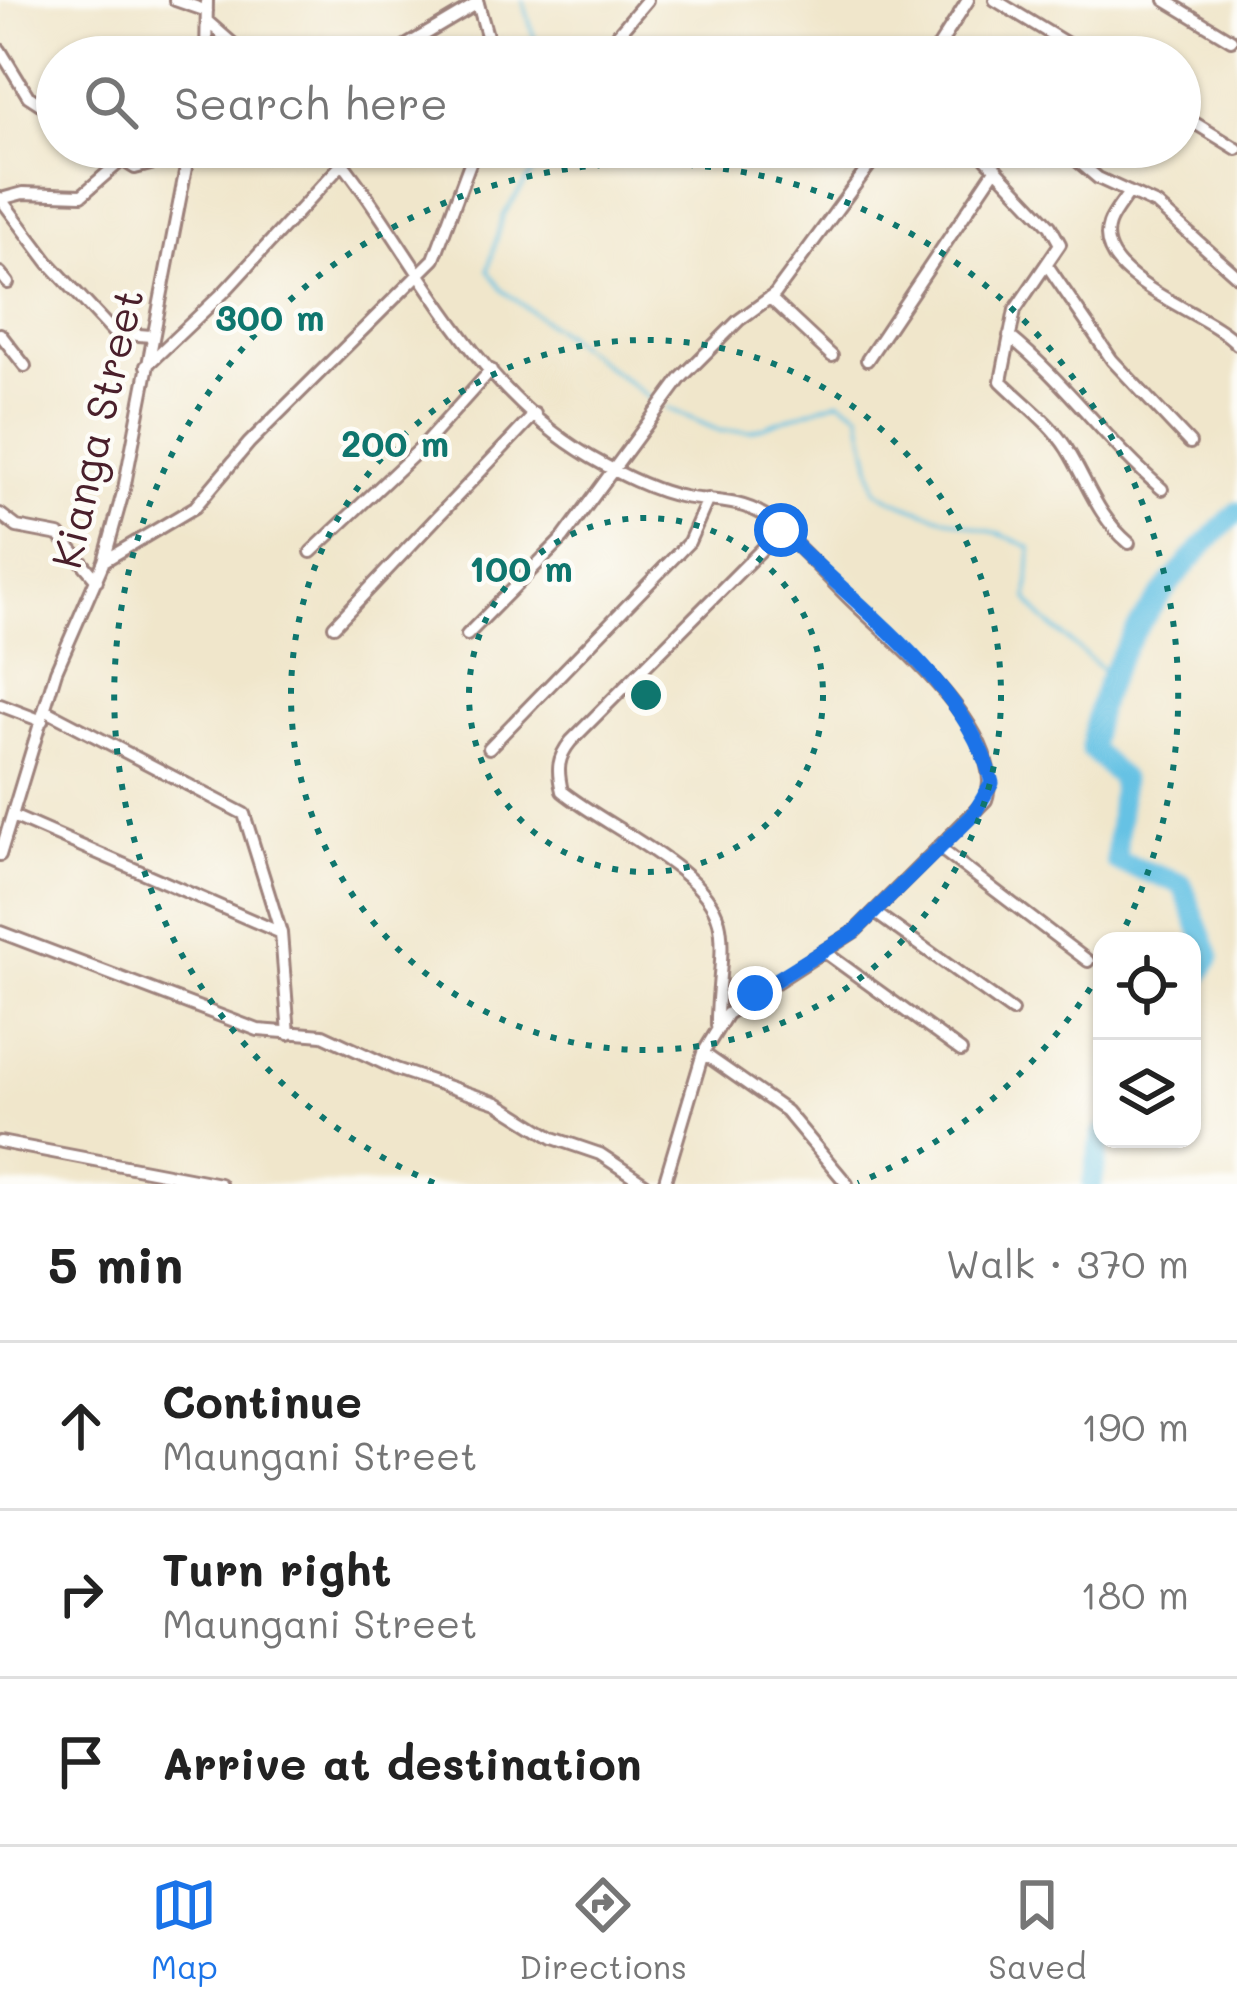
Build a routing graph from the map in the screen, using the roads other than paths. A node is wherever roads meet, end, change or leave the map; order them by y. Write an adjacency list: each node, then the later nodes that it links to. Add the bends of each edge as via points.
1 (175, 0): 7 (street)
2 (646, 0): 8 (street)
3 (968, 0): 12 (street)
4 (994, 0): 13 (street)
5 (1166, 0): 14 (street)
6 (477, 1): 10 (street); 11 (street)
7 (207, 11): 9 (street)
8 (617, 34)
9 (229, 36)
10 (416, 36)
11 (487, 36)
12 (948, 36)
13 (1054, 36)
14 (1231, 40)
15 (0, 50): 16 (street)
16 (36, 101)
17 (1201, 127): 18 (street)
18 (1237, 149)
19 (113, 168): 28 (street, via 82,195)
20 (186, 168): 34 (street, Kianga Street)
21 (338, 168): 40 (street)
22 (346, 168): 30 (street)
23 (469, 168): 30 (street, via 441,248)
24 (868, 168): 32 (street)
25 (996, 168): 29 (street, via 1057,236); 38 (street)
26 (1086, 168): 27 (street)
27 (1129, 192): 31 (street, via 1157,205); 36 (street, via 1108,236 1132,275 1152,295 1213,321)
28 (0, 199): 34 (street, via 114,333)
29 (1047, 265): 35 (street, via 1023,292); 43 (street, via 1112,361)
30 (414, 276): 41 (street); 51 (street, via 194,507)
31 (1237, 276)
32 (770, 298): 37 (street); 44 (street, via 681,378)
33 (0, 334): 39 (street)
34 (151, 336): 40 (street, Kianga Street)
35 (1010, 336): 45 (street); 49 (street, via 1001,381 1046,422 1105,522)
36 (1237, 344)
37 (832, 356)
38 (867, 360)
39 (25, 366)
40 (146, 366): 51 (street, Kianga Street)
41 (491, 370): 42 (street); 50 (street)
42 (535, 414): 44 (street); 53 (street)
43 (1190, 443)
44 (616, 470): 46 (street); 54 (street, via 563,538)
45 (1162, 489)
46 (708, 499): 48 (street, via 747,505); 57 (street, via 689,542)
47 (0, 514): 52 (street, via 17,527 59,535)
48 (781, 530): 59 (street, via 935,682 987,761 986,800); 67 (street, via 572,741 557,772 562,791 680,871 714,909 721,948)
49 (1129, 543)
50 (311, 552)
51 (104, 561): 52 (street, Kianga Street)
52 (97, 580): 56 (street, Kianga Street)
53 (334, 626)
54 (467, 635)
55 (0, 705): 56 (street)
56 (43, 716): 58 (street, Kianga Street); 63 (street, via 244,814)
57 (489, 748)
58 (15, 818): 60 (street, Kianga Street); 63 (street)
59 (938, 847): 61 (street); 65 (street)
60 (0, 855)
61 (874, 912): 64 (street); 66 (street)
62 (0, 932): 68 (street, via 134,987)
63 (281, 933): 68 (street)
64 (826, 952): 67 (street, via 739,1003); 69 (street)
65 (1088, 961)
66 (1012, 1011)
67 (717, 1029): 70 (street)
68 (289, 1034): 73 (street, via 323,1036 497,1102)
69 (961, 1051)
70 (703, 1053): 74 (street); 75 (street, via 786,1111)
71 (0, 1142): 72 (street)
72 (215, 1184)
73 (644, 1184)
74 (664, 1184)
75 (847, 1184)

